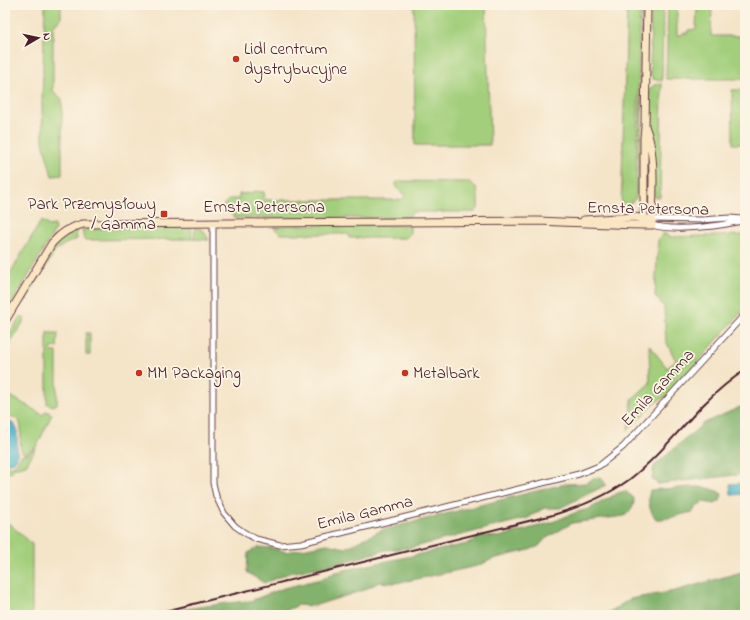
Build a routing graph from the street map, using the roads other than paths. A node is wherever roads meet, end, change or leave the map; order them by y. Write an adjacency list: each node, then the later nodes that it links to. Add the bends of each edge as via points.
1 (647, 5): 2 (street)
2 (645, 126): 4 (street); 5 (street, via 650,138)
3 (745, 220): 5 (street, Ernsta Petersona, via 730,218); 5 (street, Ernsta Petersona, via 731,224 662,228)
4 (644, 222): 5 (street, Ernsta Petersona); 6 (street, Ernsta Petersona, via 604,225 528,221)
5 (652, 222)
6 (213, 223): 7 (street, Emila Gamma, via 214,489 224,514 235,526 256,539 280,545 312,541 579,474 599,466 623,447); 8 (street, Ernsta Petersona, via 89,224 70,228 59,235 48,249)
7 (745, 314)
8 (5, 321)

